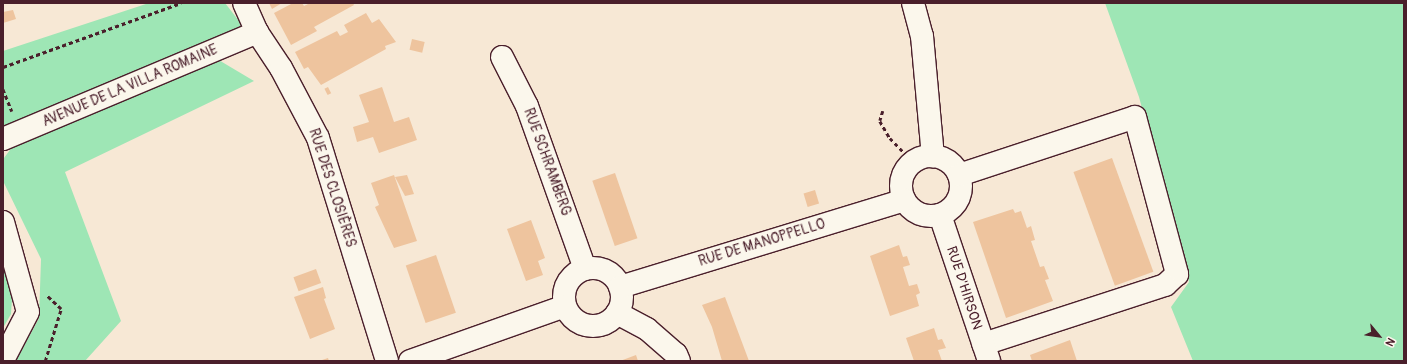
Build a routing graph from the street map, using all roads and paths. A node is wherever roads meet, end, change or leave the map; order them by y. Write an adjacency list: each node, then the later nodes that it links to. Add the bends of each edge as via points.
1 (181, 3): 6 (path)
2 (244, 3): 4 (street, RUE DES CLOSIÈRES)
3 (914, 3): 9 (street, via 922,36)
4 (257, 32): 8 (street, AVENUE DE LA VILLA ROMAINE); 20 (street, RUE DES CLOSIÈRES, via 281,68 318,138)
5 (502, 57): 14 (street, RUE SCHRAMBERG, via 527,106)
6 (3, 67)
7 (883, 111): 9 (path, via 880,121 890,138)
8 (3, 139)
9 (923, 159): 10 (street, via 952,164); 11 (street, via 902,179)
10 (959, 175): 12 (street, via 960,192 957,202); 18 (street, via 1135,117 1177,274 1165,285)
11 (904, 200): 12 (street, via 915,212 925,216); 15 (street, RUE DE MANOPPELLO)
12 (940, 215): 18 (street, RUE D'HIRSON)
13 (3, 222): 19 (street, via 28,312)
14 (585, 269): 15 (street, via 602,270); 16 (street, via 570,279 564,297)
15 (620, 287): 17 (street, via 621,301)
16 (565, 306): 17 (street, via 574,320 587,326 608,322); 21 (street)
17 (617, 313): 22 (street, via 647,329 676,354)
18 (986, 352)
19 (3, 360)
20 (387, 361)
21 (410, 361)
22 (679, 361)

